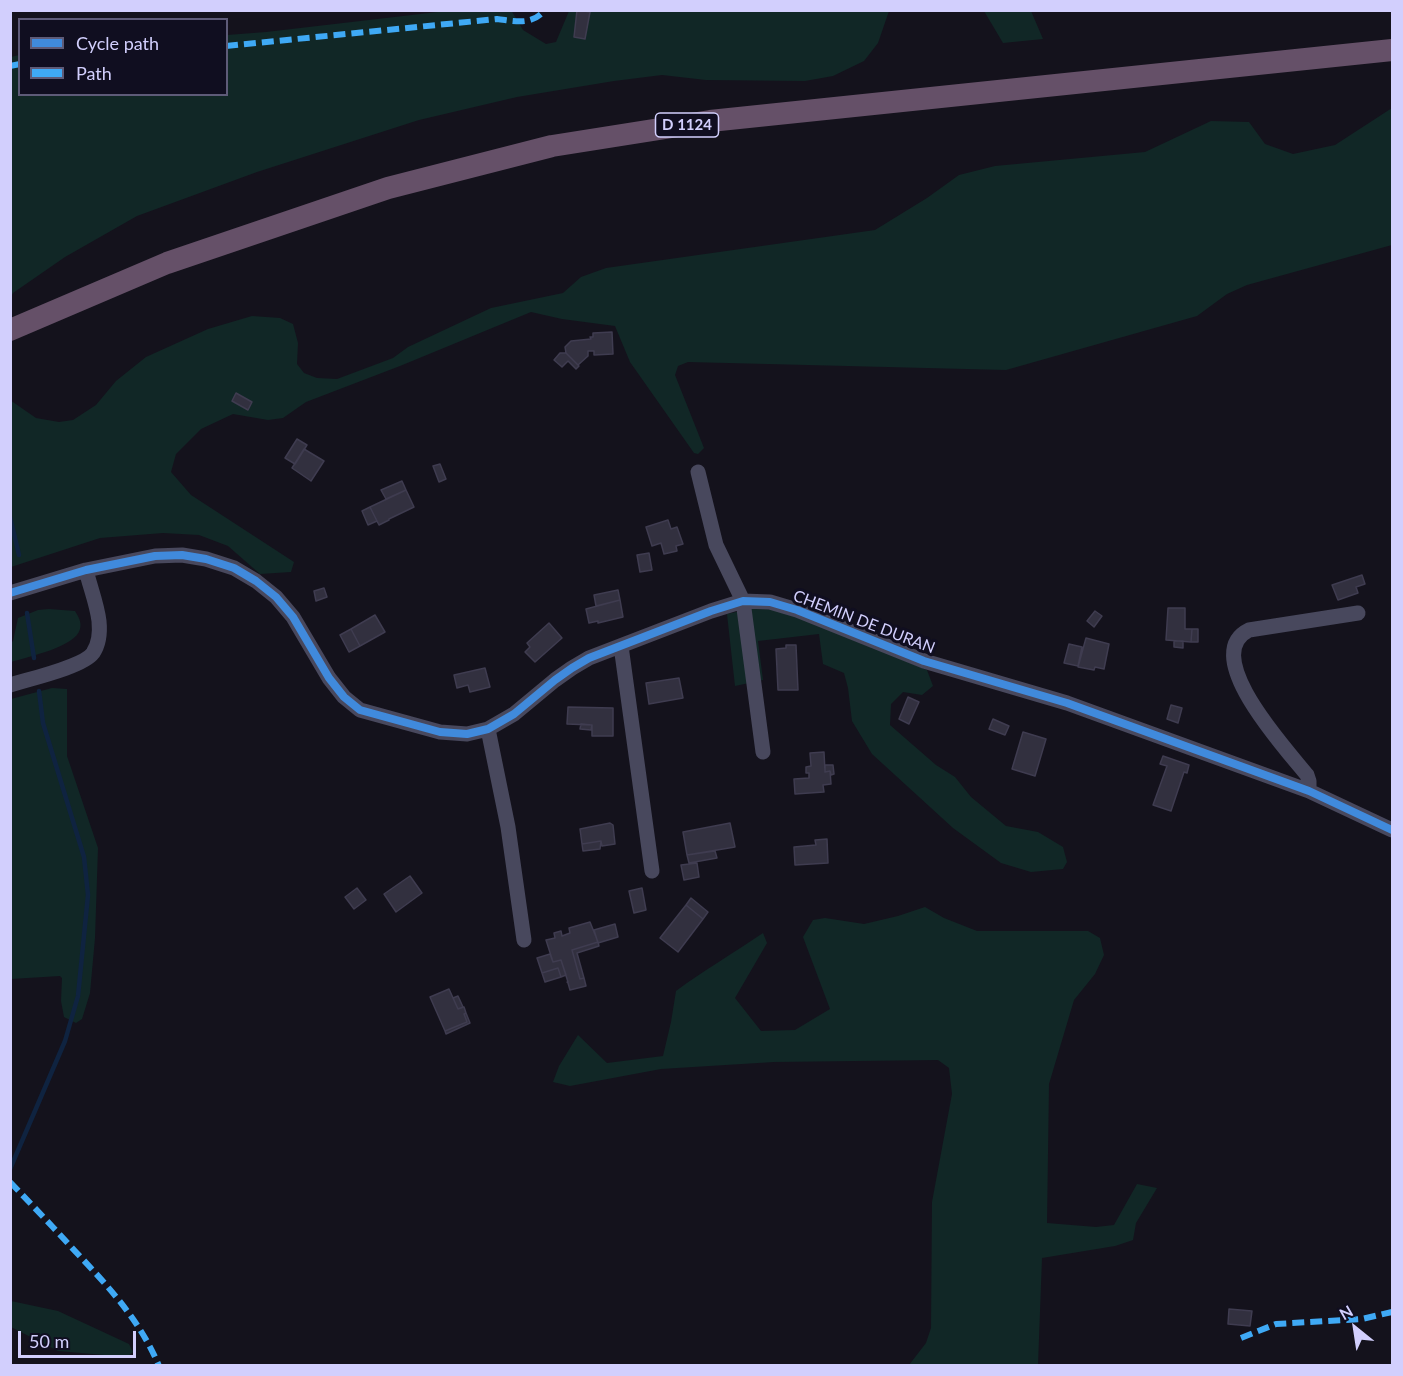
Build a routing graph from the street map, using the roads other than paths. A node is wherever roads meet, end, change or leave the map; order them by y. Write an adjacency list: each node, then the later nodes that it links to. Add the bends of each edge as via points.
1 (1392, 50): 2 (highway, D 1124, via 710,121 552,146 388,188 167,263)
2 (10, 330)
3 (698, 472): 6 (street, via 716,544)
4 (86, 570): 5 (street, CHEMIN DE DURAN); 9 (street, via 99,620 99,640 93,654 62,670); 10 (street, CHEMIN DE DURAN, via 155,556 182,555 234,568 276,597 293,617 329,678 360,710 440,732 467,734)
5 (10, 593)
6 (743, 601): 8 (street, CHEMIN DE DURAN); 11 (street); 12 (street, CHEMIN DE DURAN, via 797,609 924,661 1066,703)
7 (1358, 613): 12 (street, via 1250,630 1237,640 1235,667 1244,688 1256,711 1308,775)
8 (621, 646): 10 (street, CHEMIN DE DURAN, via 572,668 514,714); 14 (street)
9 (10, 685)
10 (488, 729): 15 (street, via 508,827)
11 (763, 752)
12 (1309, 791): 13 (street, CHEMIN DE DURAN)
13 (1392, 830)
14 (652, 871)
15 (524, 940)

